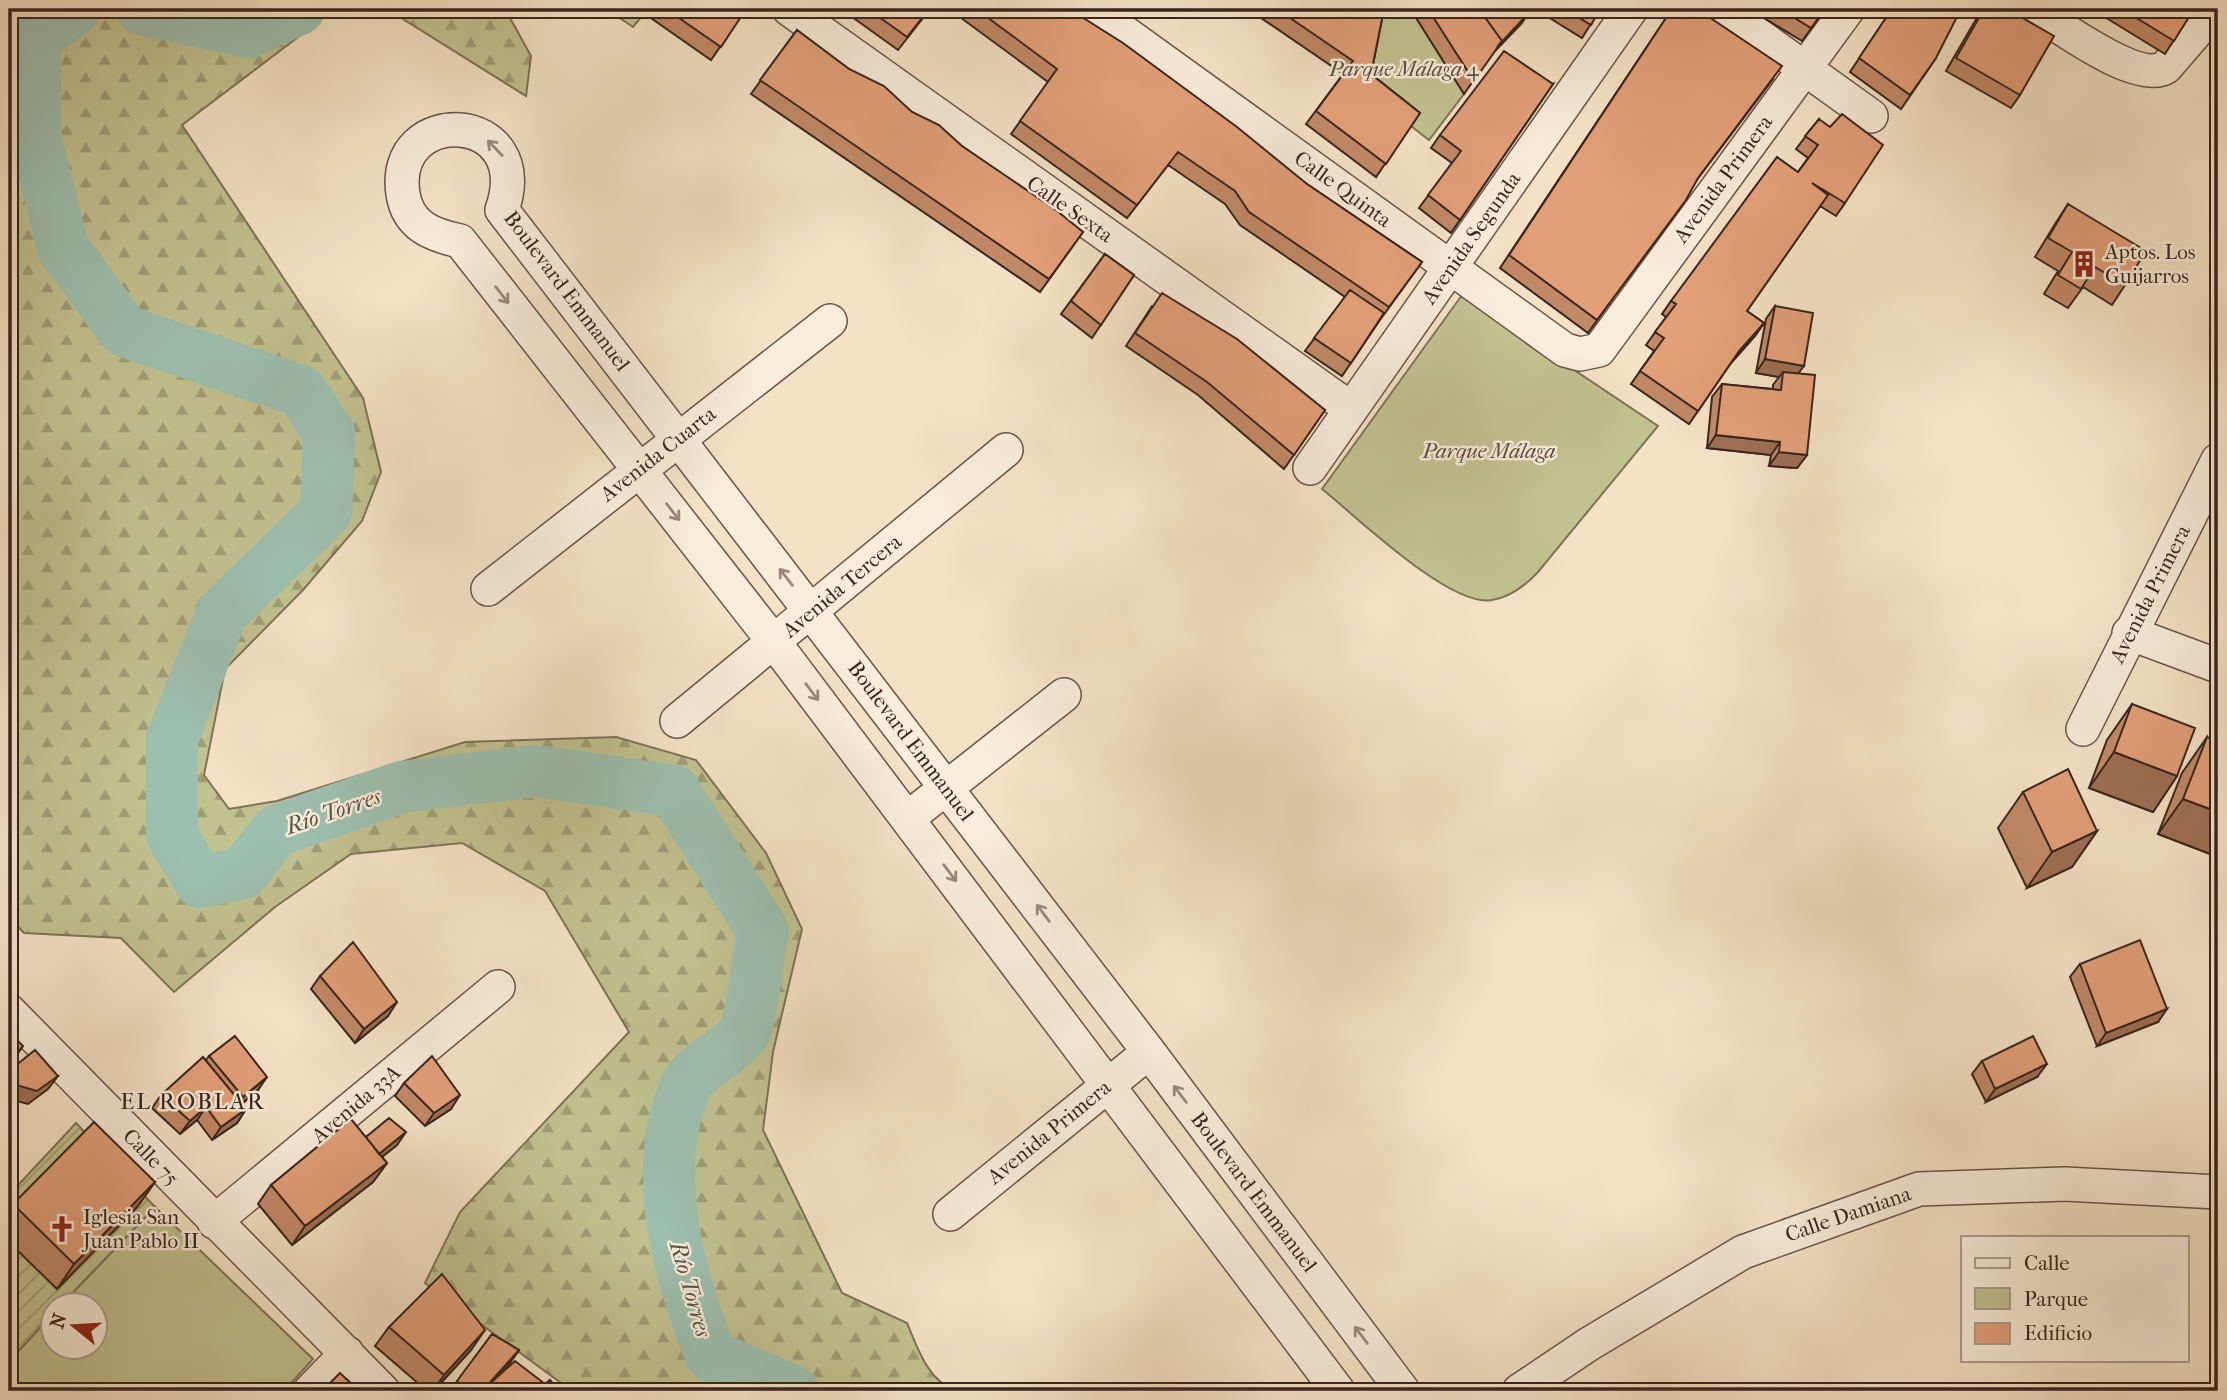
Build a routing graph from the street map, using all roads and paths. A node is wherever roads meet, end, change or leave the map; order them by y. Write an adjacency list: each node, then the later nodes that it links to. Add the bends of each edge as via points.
1 (789, 9): 13 (street, Calle Sexta)
2 (1092, 9): 10 (street, Calle Quinta)
3 (1632, 9): 10 (street, Avenida Segunda)
4 (1722, 9): 8 (street)
5 (1848, 9): 8 (street, Avenida Primera)
6 (2032, 9): 7 (street, via 2128,67 2147,71 2166,67 2208,17)
7 (2218, 13)
8 (1803, 69): 9 (street); 12 (street, Avenida Primera)
9 (1871, 116)
10 (1451, 267): 12 (street, Calle Quinta, via 1565,350 1580,354); 13 (street, Avenida Segunda)
11 (830, 321): 14 (street, Avenida Cuarta)
12 (1599, 350)
13 (1351, 408): 16 (street, Avenida Segunda)
14 (679, 438): 17 (street, Avenida Cuarta); 17 (street, Boulevard Emmanuel, one-way to 17, via 502,210 510,188 509,170 492,142 455,127 430,134 412,147 401,182 414,221 430,234 460,241); 20 (street, Boulevard Emmanuel, one-way to 14)
15 (1006, 450): 20 (street, Avenida Tercera)
16 (1310, 468)
17 (640, 469): 19 (street, Avenida Cuarta); 22 (street, Boulevard Emmanuel, one-way to 22)
18 (2215, 476): 21 (street, Avenida Primera)
19 (488, 589)
20 (813, 612): 22 (street, Avenida Tercera); 27 (street, Boulevard Emmanuel)
21 (2129, 633): 23 (street); 26 (street, Avenida Primera)
22 (774, 642): 25 (street, Avenida Tercera); 28 (street, Boulevard Emmanuel, one-way to 28)
23 (2218, 666)
24 (1064, 695): 27 (street)
25 (677, 720)
26 (2083, 729)
27 (947, 788): 28 (street); 31 (street, Boulevard Emmanuel, one-way to 27)
28 (908, 818): 32 (street, Boulevard Emmanuel, one-way to 32)
29 (498, 987): 35 (street, Avenida 33A)
30 (9, 1011): 35 (street, Calle 75)
31 (1149, 1052): 32 (street, Avenida Primera); 40 (street, Boulevard Emmanuel, one-way to 31)
32 (1108, 1083): 34 (street, Avenida Primera); 39 (street, Boulevard Emmanuel)
33 (2218, 1192): 41 (street, Calle Damiana, via 2065,1184 1919,1189 1743,1252)
34 (950, 1214)
35 (214, 1222): 36 (street, Calle 75)
36 (347, 1353): 37 (street); 38 (street, Calle 75)
37 (310, 1391)
38 (383, 1391)
39 (1338, 1391)
40 (1402, 1391)
41 (1519, 1391)

